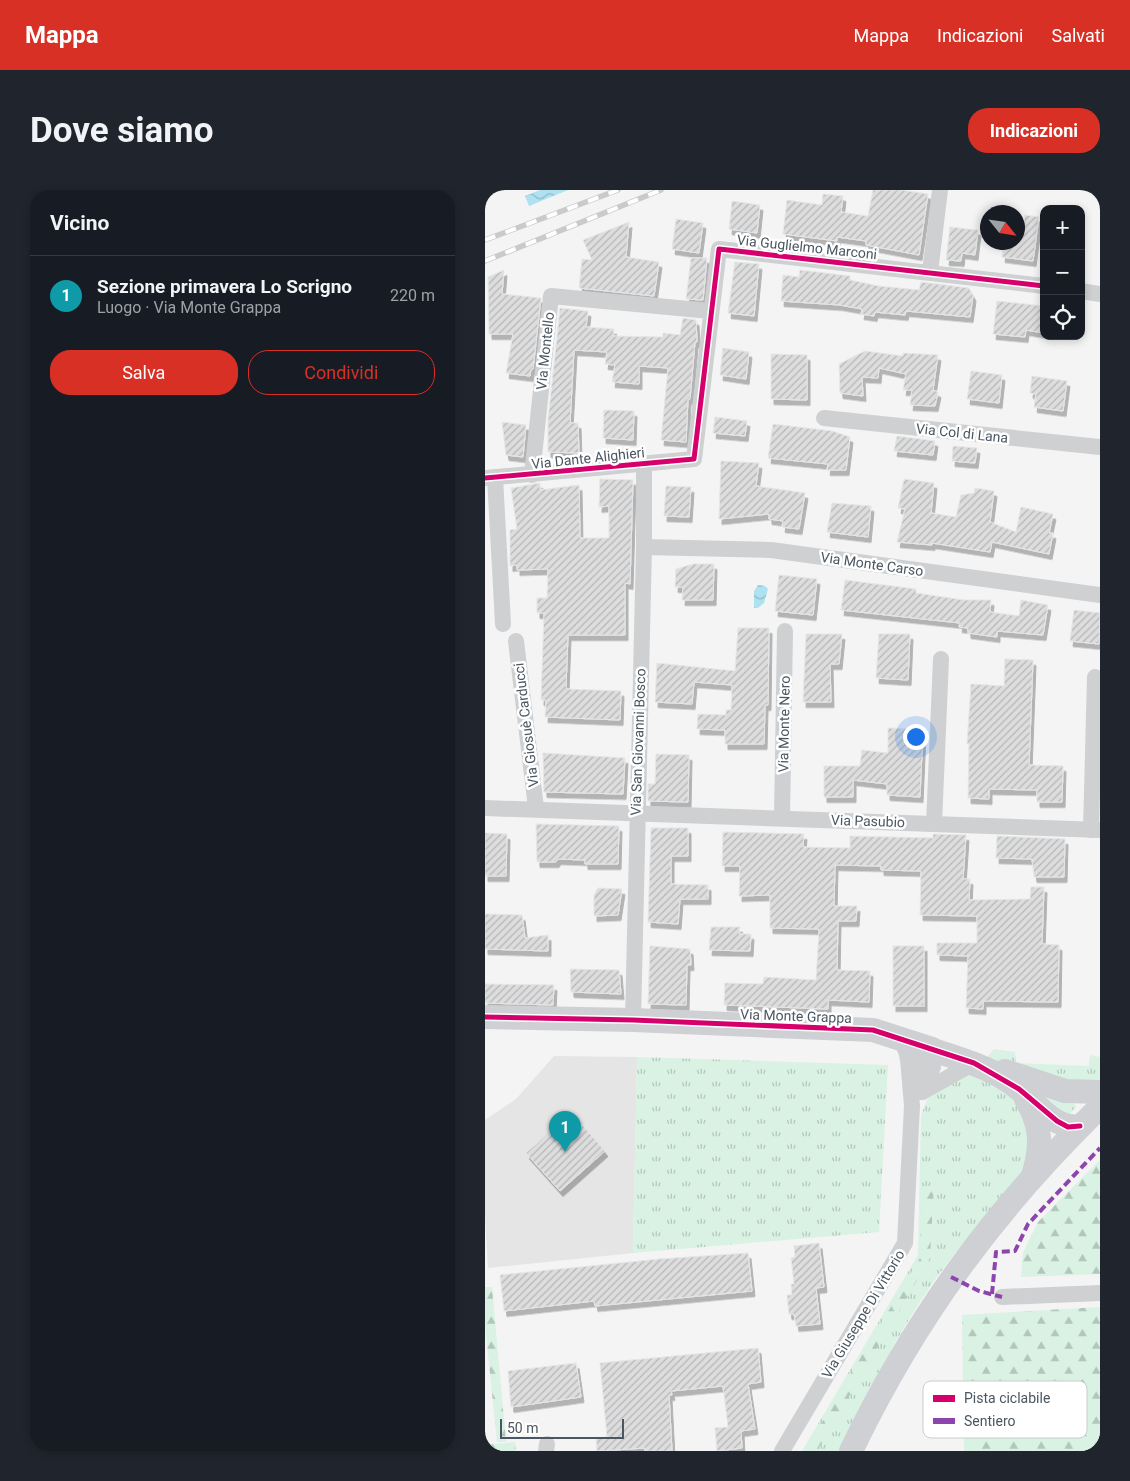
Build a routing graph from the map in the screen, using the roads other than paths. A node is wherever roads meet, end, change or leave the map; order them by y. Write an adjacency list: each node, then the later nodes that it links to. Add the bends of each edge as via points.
1 (940, 190): 2 (street)
2 (930, 272): 3 (street, Via Guglielmo Marconi); 6 (street, Via Guglielmo Marconi, via 719,249)
3 (1040, 286)
4 (1085, 292): 5 (street)
5 (1100, 294)
6 (710, 311): 9 (street, Via Guglielmo Marconi); 11 (street, Via Montello, via 551,296)
7 (824, 418): 8 (street, Via Col di Lana)
8 (1100, 447)
9 (694, 459): 10 (street, Via Dante Alighieri)
10 (644, 464): 11 (street, Via Dante Alighieri); 13 (street, Via San Giovanni Bosco)
11 (532, 475): 12 (street, Via Dante Alighieri)
12 (490, 477): 15 (street, Via Dante Alighieri)
13 (644, 547): 14 (street, Via Monte Carso, via 771,550); 22 (street, Via San Giovanni Bosco)
14 (1100, 595)
15 (503, 624)
16 (785, 630): 23 (street, Via Monte Nero)
17 (516, 641): 21 (street, Via Giosuè Carducci)
18 (941, 659): 24 (street)
19 (1095, 677): 25 (street)
20 (485, 808): 21 (street, Via Giosuè Carducci)
21 (536, 808): 22 (street, Via Giosuè Carducci)
22 (636, 812): 23 (street, Via Pasubio); 27 (street, Via San Giovanni Bosco)
23 (782, 818): 24 (street, Via Pasubio)
24 (934, 824): 25 (street, Via Pasubio)
25 (1095, 830)
26 (485, 1017): 27 (street, Via Monte Grappa)
27 (633, 1020): 28 (street, Via Monte Grappa, via 873,1030)
28 (897, 1038): 29 (street, Via Monte Grappa); 31 (street, via 906,1049)
29 (933, 1050): 30 (street, Via Monte Grappa); 31 (street, Via Giuseppe Di Vittorio, via 933,1067)
30 (974, 1064): 31 (street, Via Giuseppe Di Vittorio); 32 (street, Via Monte Grappa); 33 (street, Via Monte Grappa, via 985,1064 1065,1091)
31 (916, 1087): 39 (street, Via Giuseppe Di Vittorio, via 912,1106 905,1243)
32 (1019, 1089): 35 (street, Via Monte Grappa, via 1057,1121 1068,1127); 36 (street, via 1031,1108 1040,1137)
33 (1100, 1092)
34 (1100, 1107): 35 (street)
35 (1080, 1126): 36 (street)
36 (1033, 1176): 40 (street, via 1007,1204 951,1277 873,1405)
37 (1100, 1293): 38 (street)
38 (1002, 1297)
39 (782, 1451)
40 (851, 1451)

